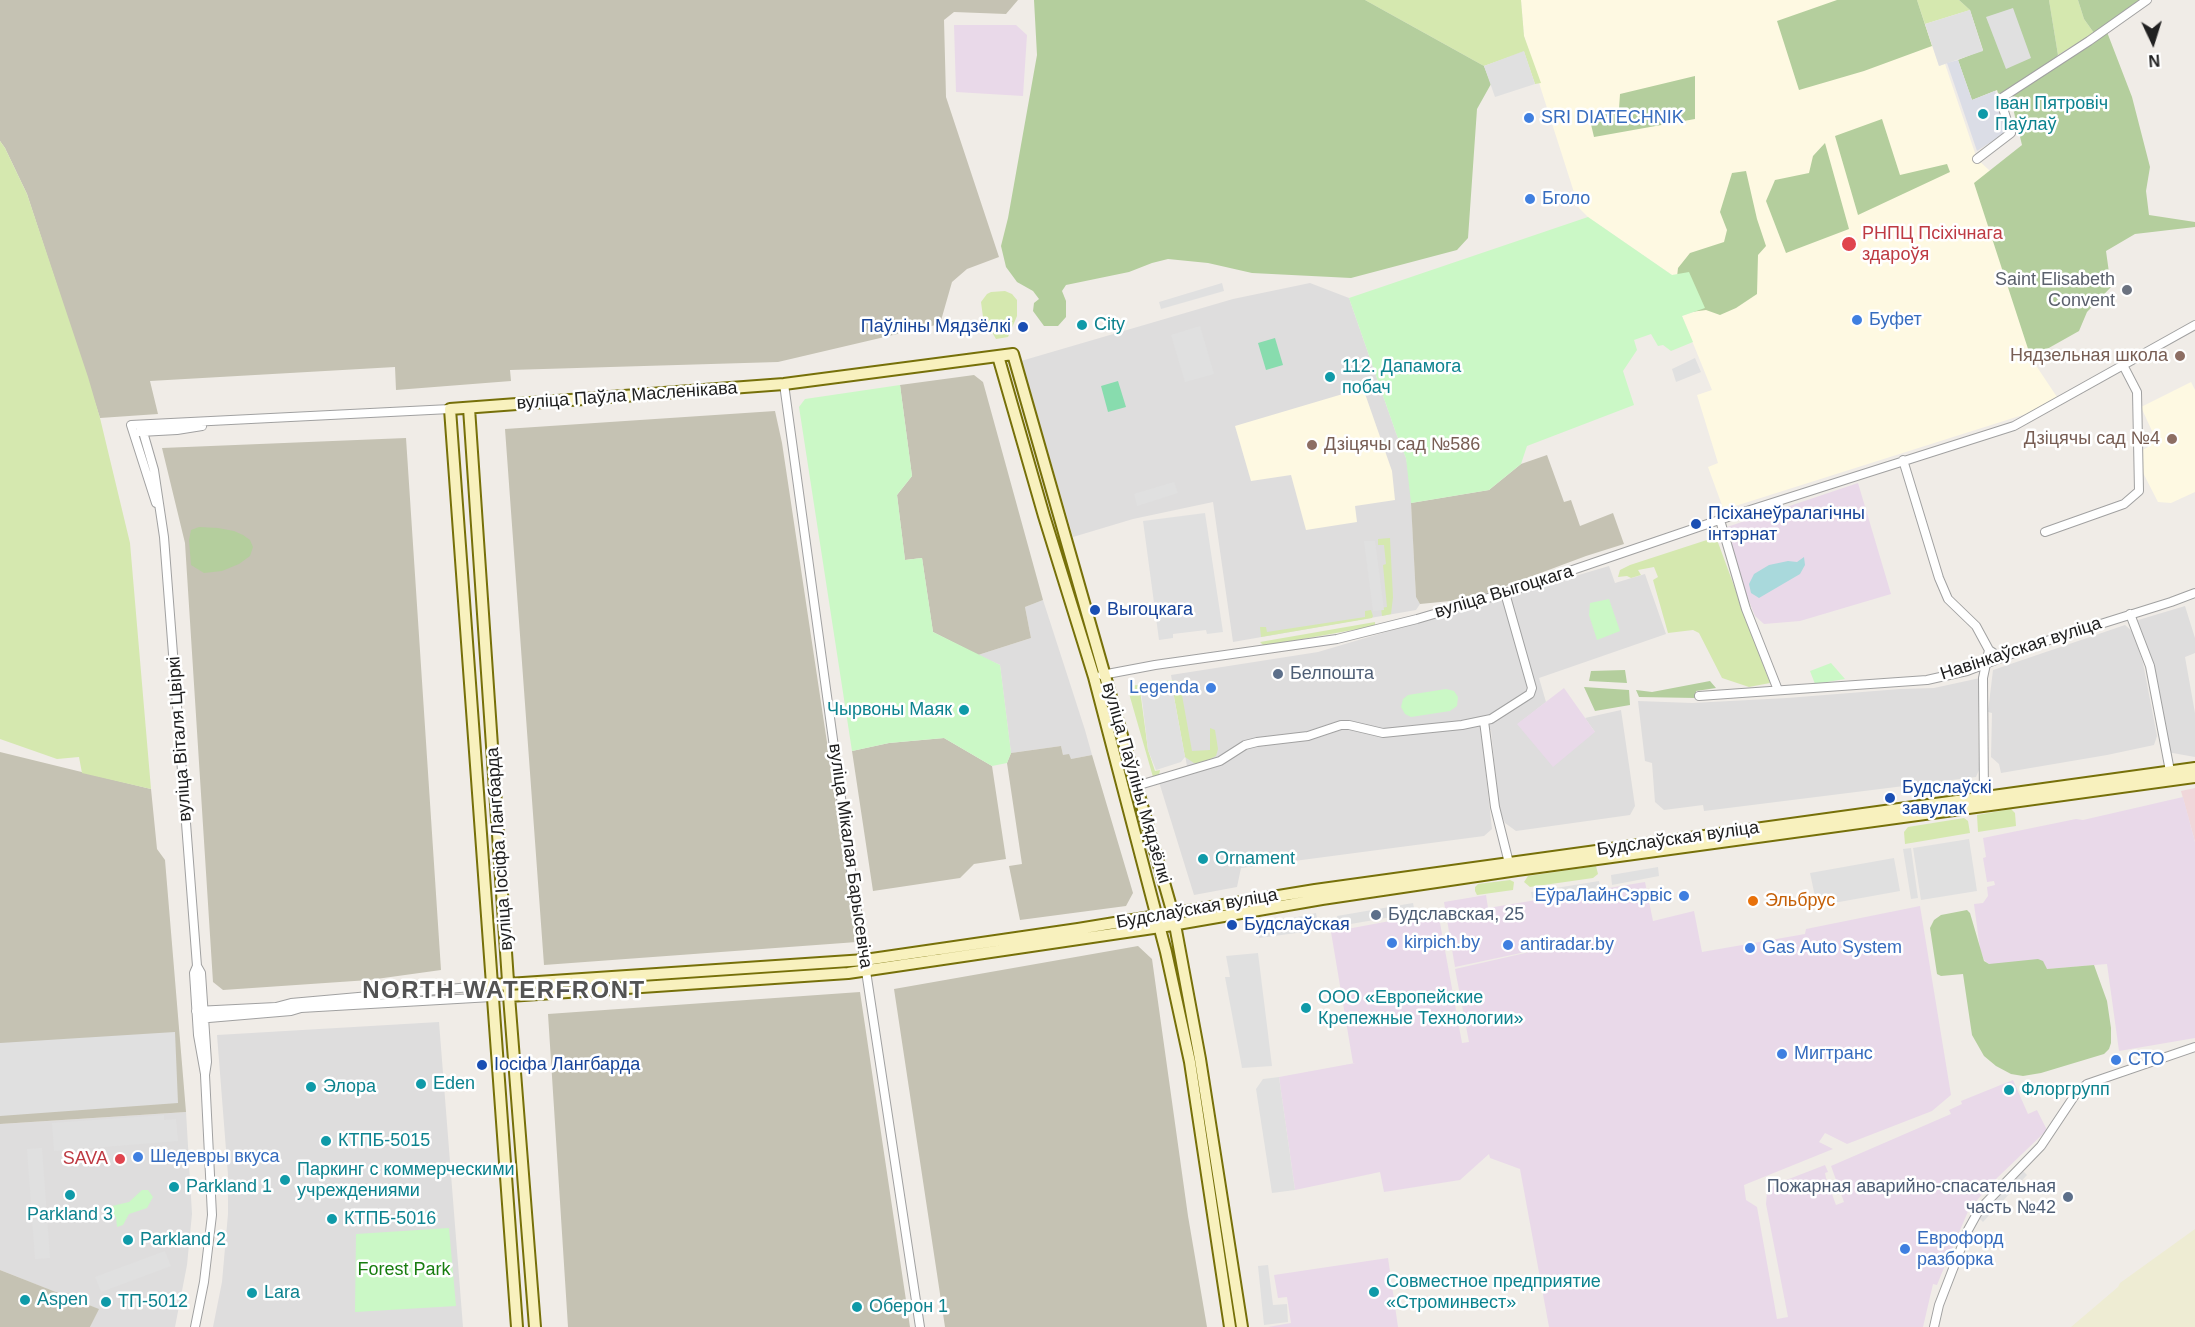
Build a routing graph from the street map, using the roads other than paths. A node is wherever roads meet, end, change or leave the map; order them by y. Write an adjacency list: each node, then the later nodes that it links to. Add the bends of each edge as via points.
1 (2147, 0): 2 (street, via 2000,99 2011,133)
2 (1977, 159)
3 (2195, 325): 6 (street, вуліца Выгоцкага)
4 (1013, 354): 5 (street, вуліца Паўла Масленікава); 23 (street, вуліца Паўліны Мядзёлкі)
5 (998, 356): 7 (street, вуліца Паўла Масленікава); 23 (street, вуліца Паўліны Мядзёлкі, via 1044,516)
6 (2123, 366): 12 (street, вуліца Выгоцкага, via 2014,426); 15 (street, via 2137,392 2139,491 2124,504)
7 (784, 384): 8 (street, вуліца Паўла Масленікава); 36 (street, вуліца Мікалая Барысевіча)
8 (469, 408): 9 (street, вуліца Паўла Масленікава); 38 (street, вуліца Іосіфа Лангбарда)
9 (450, 409): 10 (street, вуліца Паўла Масленікава); 37 (street, вуліца Іосіфа Лангбарда)
10 (142, 428): 11 (street, вуліца Паўла Масленікава); 13 (street, вуліца Віталя Цвіркі, via 154,470)
11 (132, 429): 13 (street, вуліца Віталя Цвіркі)
12 (1903, 460): 14 (street, вуліца Выгоцкага); 19 (street, via 1948,599 1976,626)
13 (159, 513): 39 (street, вуліца Віталя Цвіркі, via 169,596)
14 (1720, 520): 16 (street, вуліца Выгоцкага); 25 (street, via 1746,609)
15 (2045, 532)
16 (1505, 593): 23 (street, вуліца Выгоцкага, via 1337,639); 27 (street, via 1532,688 1530,694)
17 (2195, 593): 18 (street, Навінкаўская вуліца)
18 (2130, 614): 20 (street, Навінкаўская вуліца); 29 (street, via 2150,666)
19 (1989, 650): 20 (street); 21 (street)
20 (2004, 656): 21 (street, Навінкаўская вуліца)
21 (1986, 664): 22 (street, Навінкаўская вуліца); 24 (street)
22 (1967, 671): 24 (street, via 1978,672); 25 (street, Навінкаўская вуліца, via 1927,680)
23 (1099, 676): 31 (street, вуліца Паўліны Мядзёлкі); 35 (street, вуліца Паўліны Мядзёлкі)
24 (1983, 678): 32 (street)
25 (1778, 690): 26 (street, Навінкаўская вуліца)
26 (1699, 696)
27 (1484, 722): 31 (street, via 1383,733 1341,725 1308,736 1245,745 1220,761); 33 (street, via 1495,807)
28 (2195, 768): 29 (street, Будслаўская вуліца)
29 (2170, 771): 32 (street, Будслаўская вуліца)
30 (2195, 777): 34 (street, Будслаўская вуліца)
31 (1136, 786): 34 (street, вуліца Паўліны Мядзёлкі)
32 (1984, 797): 33 (street, Будслаўская вуліца)
33 (1509, 863): 34 (street, Будслаўская вуліца, via 1305,891)
34 (1174, 919): 35 (street, Будслаўская вуліца); 46 (street, вуліца Паўліны Мядзёлкі)
35 (1159, 922): 36 (street, Будслаўская вуліца); 45 (street, вуліца Паўліны Мядзёлкі, via 1190,1062)
36 (866, 965): 38 (street, Будслаўская вуліца); 44 (street, вуліца Мікалая Барысевіча)
37 (492, 990): 38 (street, Будслаўская вуліца); 39 (street, Будслаўская вуліца, via 291,1003); 42 (street, вуліца Іосіфа Лангбарда)
38 (509, 990): 43 (street, вуліца Іосіфа Лангбарда)
39 (200, 1015): 41 (street, вуліца Віталя Цвіркі, via 212,1215)
40 (2195, 1047): 47 (street, via 2087,1084 2075,1095 2041,1146 1978,1210)
41 (195, 1327)
42 (517, 1327)
43 (535, 1327)
44 (920, 1327)
45 (1230, 1327)
46 (1242, 1327)
47 (1934, 1327)

